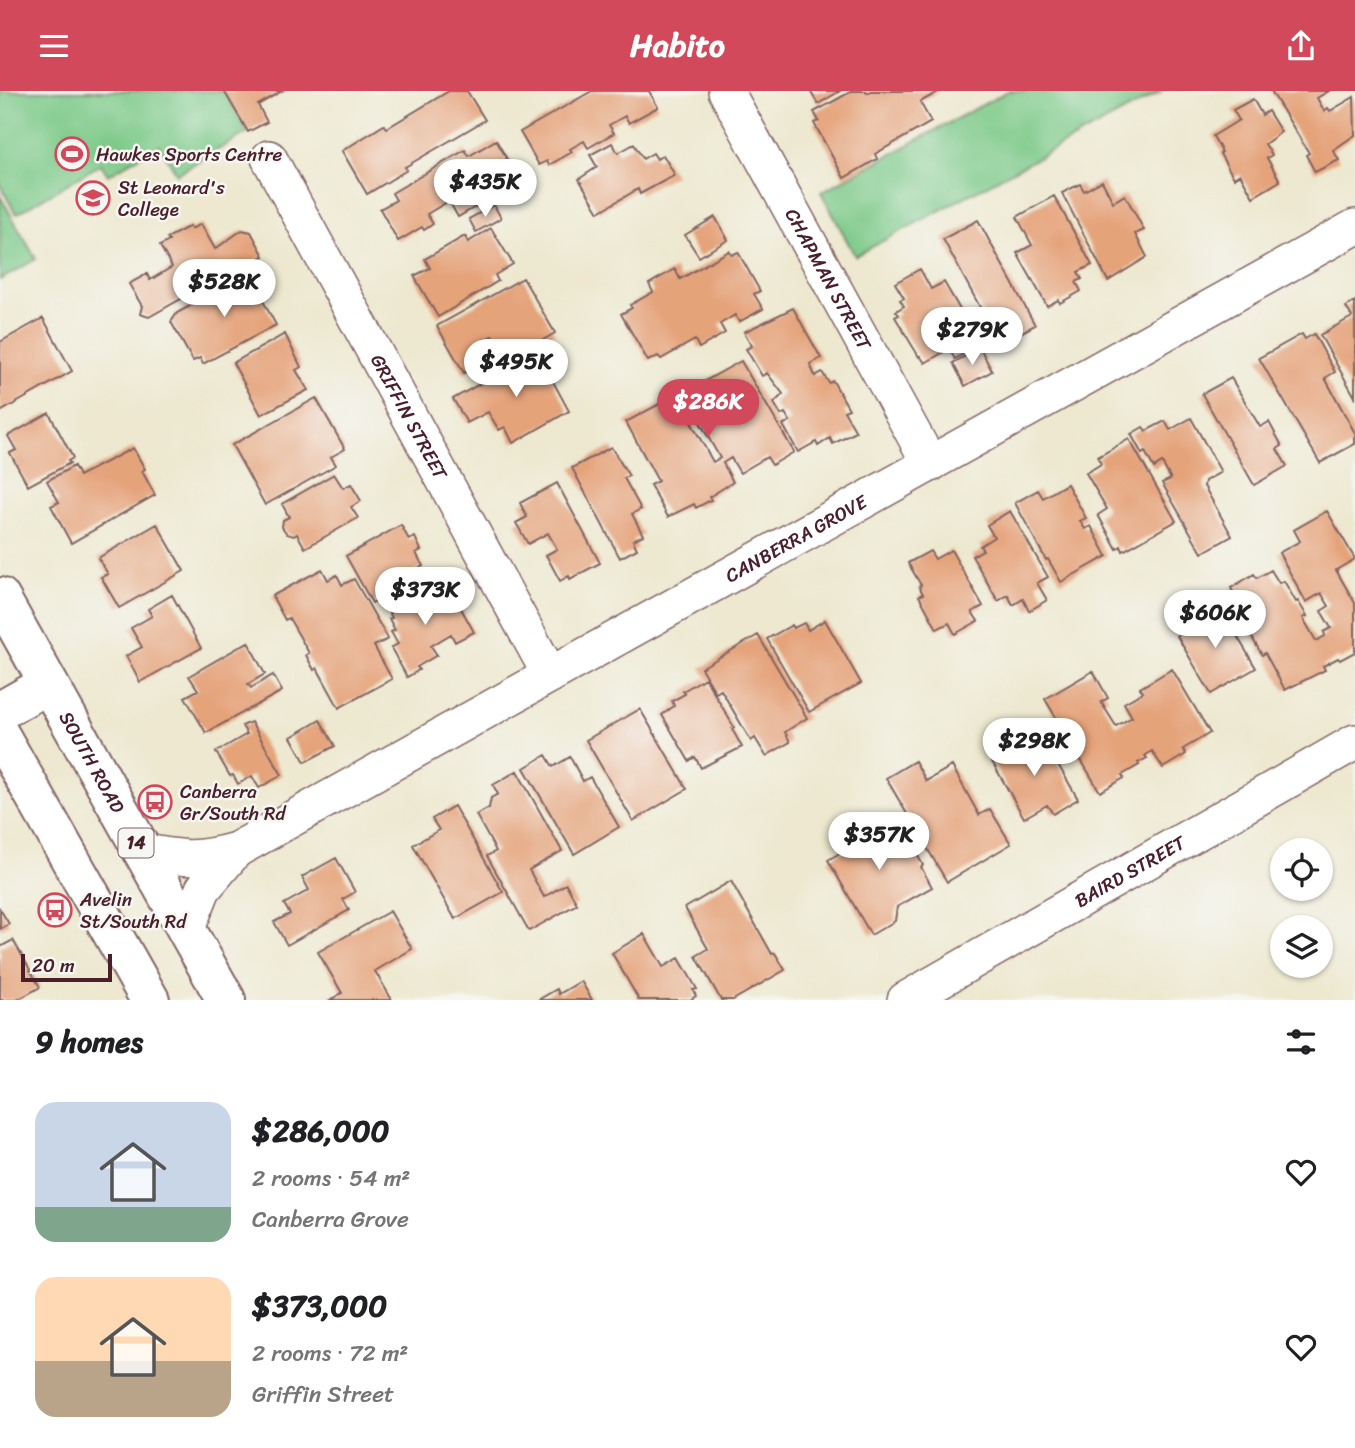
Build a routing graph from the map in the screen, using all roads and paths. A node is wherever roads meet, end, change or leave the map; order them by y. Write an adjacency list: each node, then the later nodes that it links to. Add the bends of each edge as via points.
1 (726, 91): 4 (street, CHAPMAN STREET)
2 (270, 158): 6 (street, GRIFFIN STREET)
3 (1355, 227): 4 (street, CANBERRA GROVE)
4 (930, 464): 6 (street, CANBERRA GROVE)
5 (0, 597): 7 (main road, SOUTH ROAD / 14)
6 (550, 675): 11 (street, CANBERRA GROVE)
7 (48, 684): 8 (main road); 12 (main road, SOUTH ROAD / 14)
8 (0, 711)
9 (0, 735): 14 (main road)
10 (1355, 742): 16 (street, BAIRD STREET)
11 (236, 850): 12 (street, CANBERRA GROVE, via 183,859); 13 (street, CANBERRA GROVE, via 203,889)
12 (141, 851): 13 (main road, SOUTH ROAD / 14)
13 (186, 930): 15 (main road, SOUTH ROAD / 14)
14 (150, 1000)
15 (226, 1000)
16 (905, 1000)

